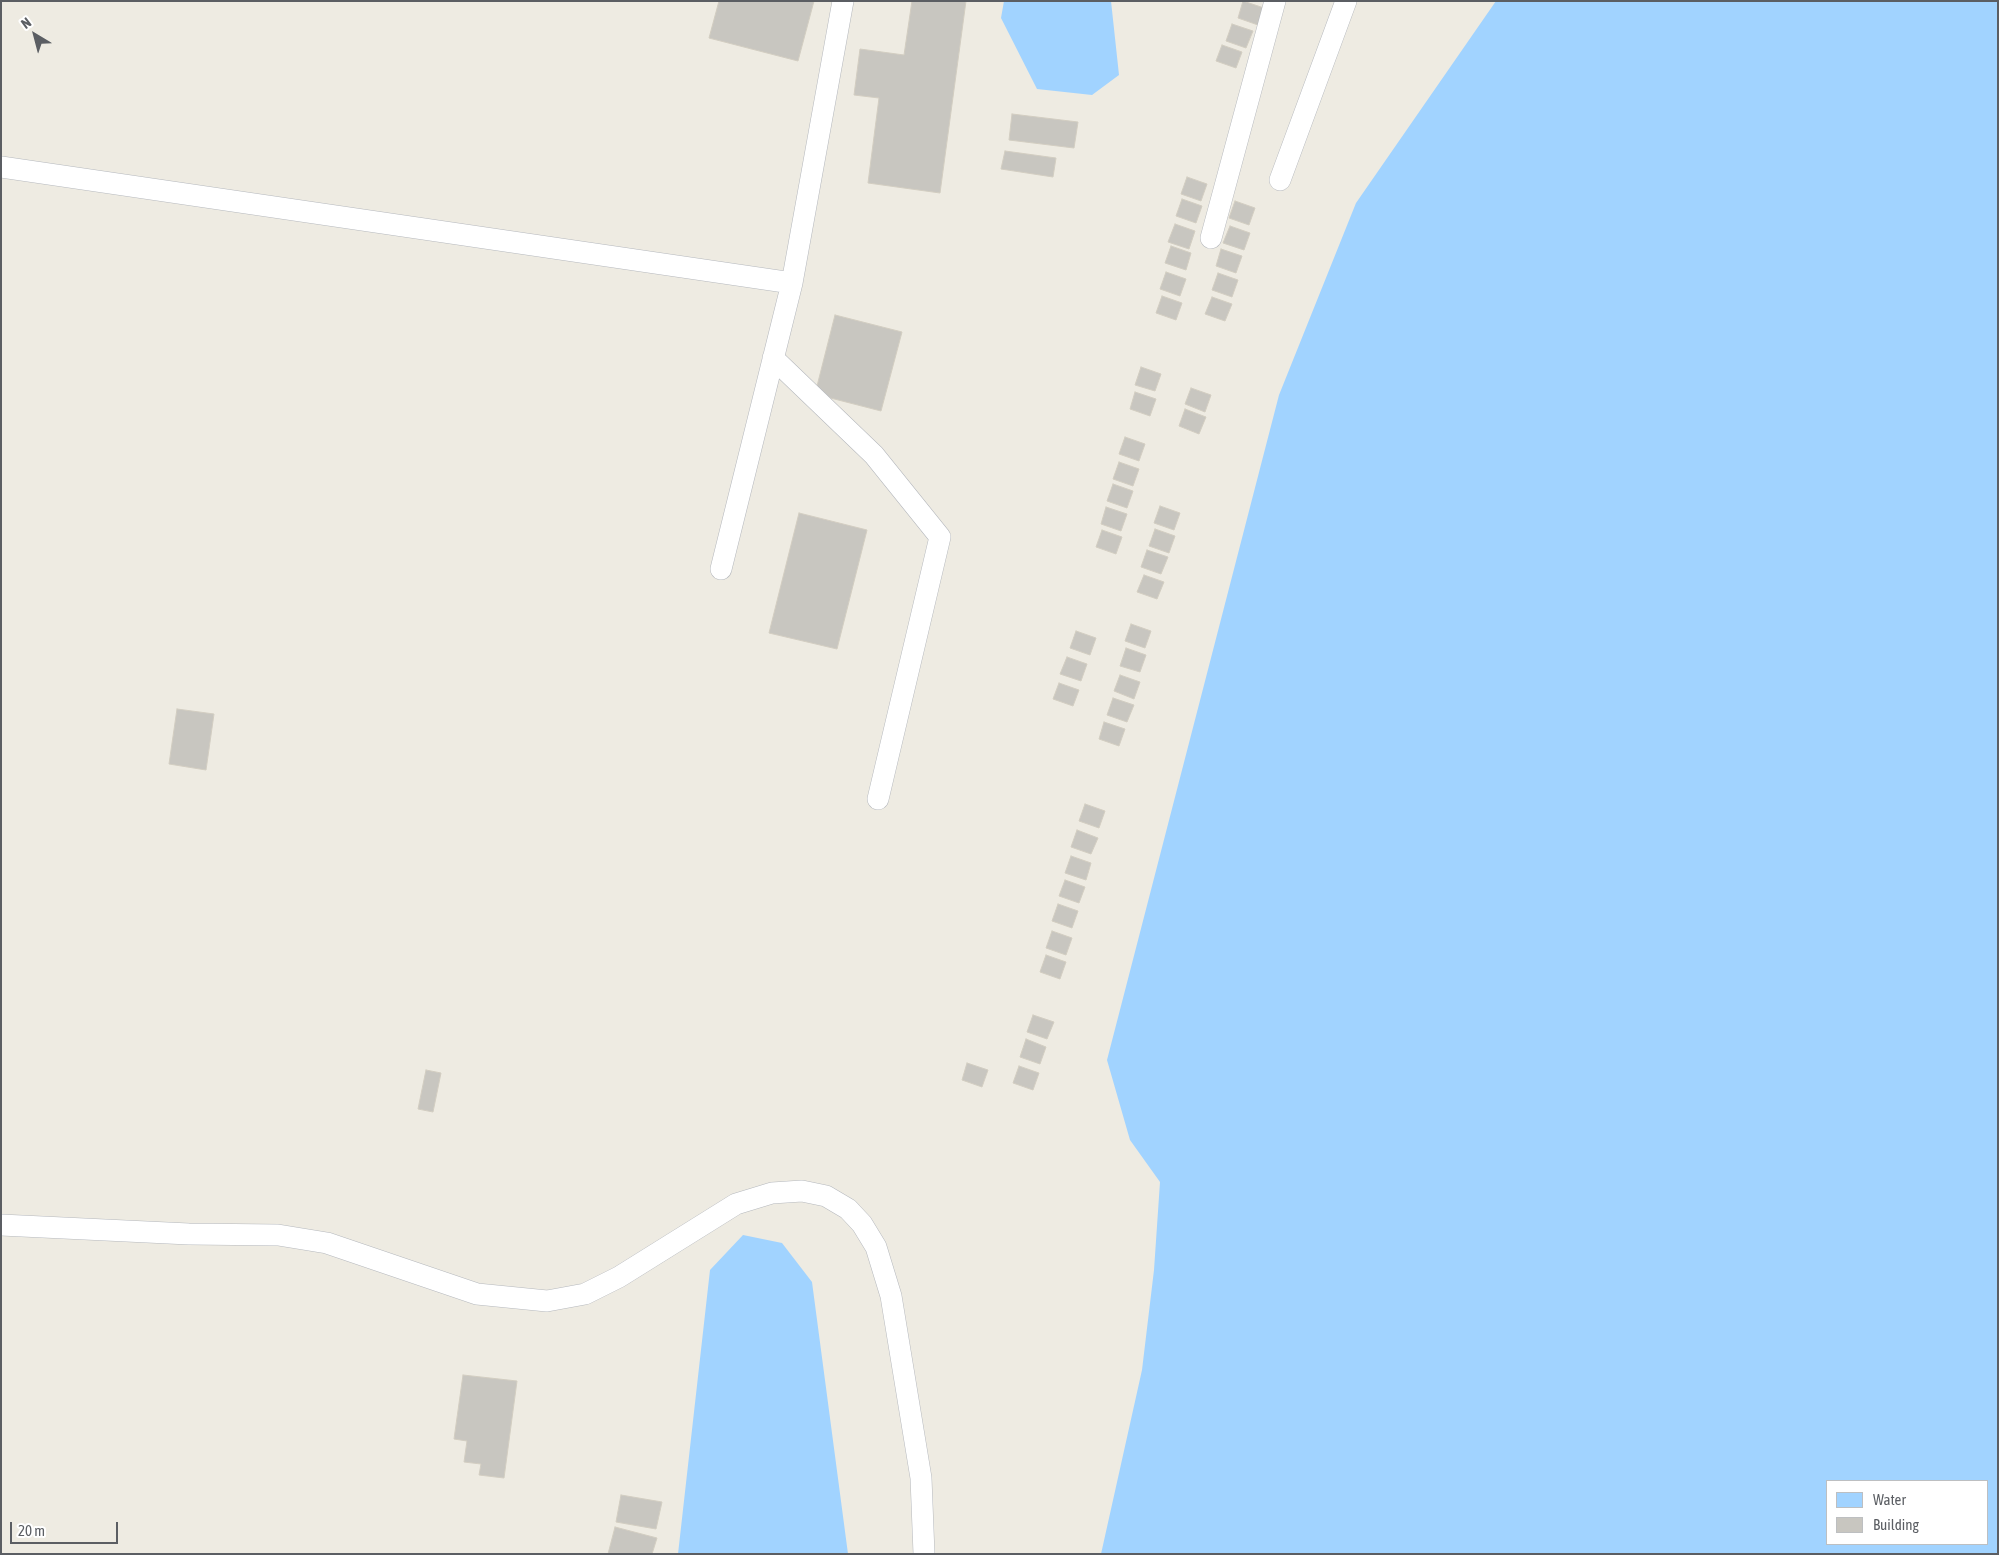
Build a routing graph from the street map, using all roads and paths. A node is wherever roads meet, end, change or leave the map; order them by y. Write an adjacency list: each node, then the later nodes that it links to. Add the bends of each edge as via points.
1 (843, 1): 7 (lane)
2 (1275, 1): 6 (lane)
3 (1346, 1): 5 (lane)
4 (1, 167): 7 (lane)
5 (1280, 180)
6 (1211, 238)
7 (792, 283): 8 (lane)
8 (773, 358): 9 (lane); 10 (lane, via 874,455 940,537)
9 (721, 570)
10 (878, 799)
11 (1, 1225): 12 (lane, via 278,1235 327,1243 477,1294 547,1300 585,1294 619,1277 736,1204 772,1193 802,1191 826,1196 848,1209 862,1224 876,1246 891,1296 921,1478)
12 (924, 1554)

